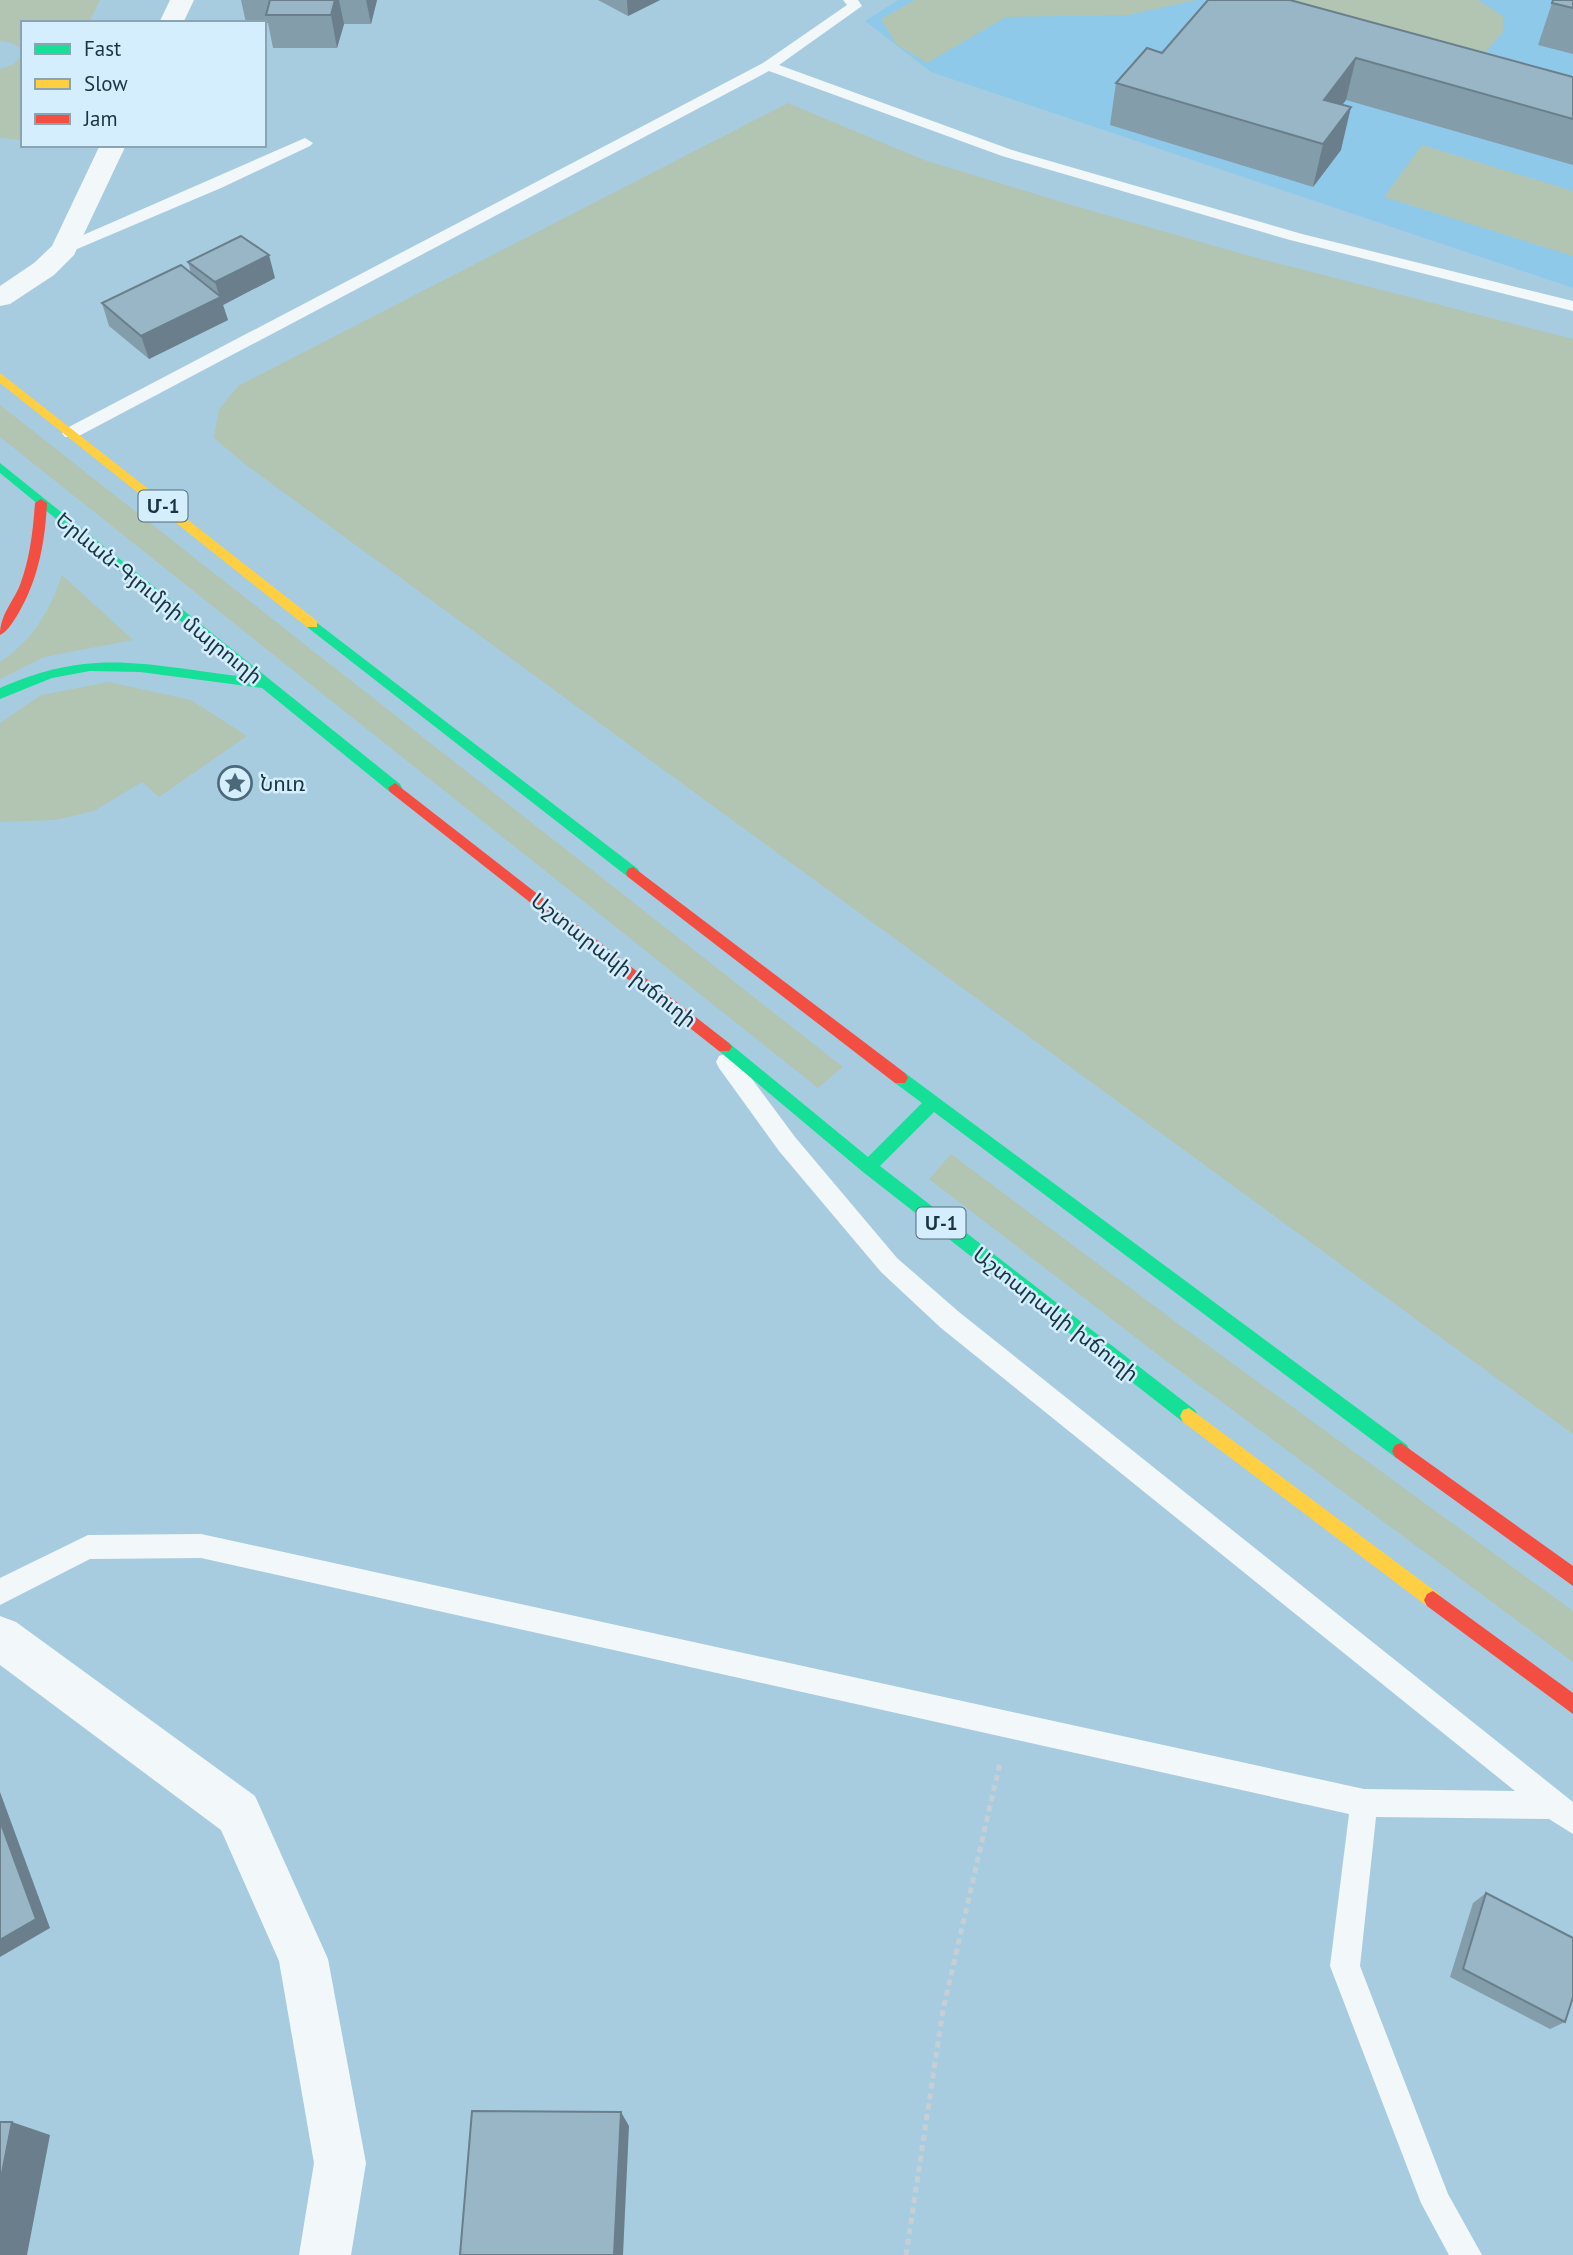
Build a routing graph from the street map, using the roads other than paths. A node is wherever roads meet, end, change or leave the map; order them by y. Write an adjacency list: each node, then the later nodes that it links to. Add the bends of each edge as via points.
1 (182, 0): 3 (street)
2 (857, 2): 4 (lane)
3 (172, 21)
4 (768, 66): 9 (lane, via 1007,153 1296,237); 11 (lane)
5 (305, 143): 7 (lane)
6 (112, 147): 7 (street)
7 (64, 249): 8 (street, via 44,269)
8 (0, 298)
9 (1573, 306)
10 (0, 377): 11 (main road, Մ-1)
11 (71, 433): 19 (main road, Մ-1)
12 (0, 467): 13 (main road, Երևան-Գյումրի մայրուղի / Մ-1)
13 (41, 503): 14 (main road, via 30,581 17,612); 15 (main road, Երևան-Գյումրի մայրուղի / Մ-1)
14 (0, 631)
15 (265, 683): 16 (main road, via 99,665 48,673); 17 (main road, Երևան-Գյումրի մայրուղի / Մ-1)
16 (0, 694)
17 (319, 728): 18 (main road, Աշտարակի խճուղի / Մ-1)
18 (704, 1031): 20 (main road, Աշտարակի խճուղի / Մ-1); 26 (lane, via 787,1144 889,1265 950,1320)
19 (931, 1104): 20 (main road); 21 (main road, Մ-1)
20 (869, 1167): 24 (main road, Աշտարակի խճուղի / Մ-1, via 1141,1380)
21 (1573, 1577)
22 (0, 1592): 25 (lane, via 88,1547 201,1546)
23 (0, 1638): 27 (street, via 238,1813 303,1959 340,2163)
24 (1573, 1705)
25 (1364, 1803): 26 (lane); 28 (lane, via 1346,1966 1436,2203)
26 (1563, 1813)
27 (326, 2255)
28 (1466, 2255)

